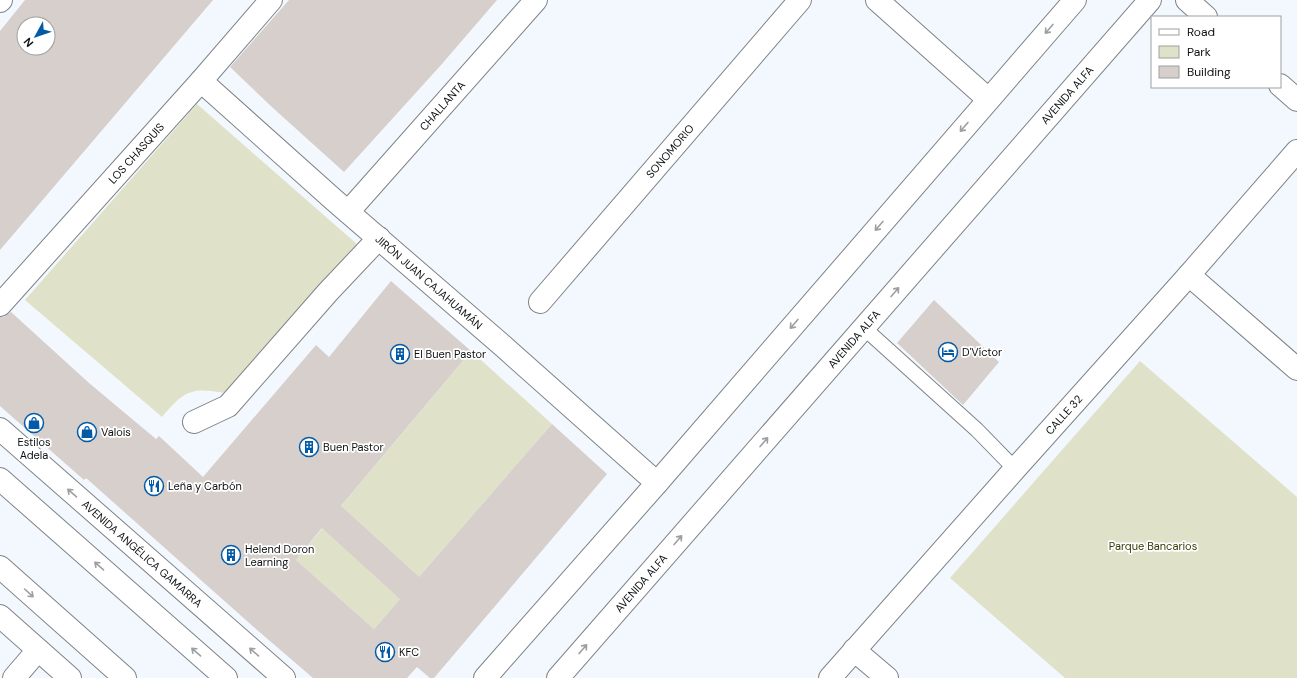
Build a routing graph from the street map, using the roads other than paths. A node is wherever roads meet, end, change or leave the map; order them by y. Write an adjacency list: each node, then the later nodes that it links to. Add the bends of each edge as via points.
1 (271, 0): 9 (street, LOS CHASQUIS)
2 (536, 0): 14 (street, CHALLANTA)
3 (800, 0): 17 (street, SONOMORIO)
4 (877, 0): 11 (street)
5 (1075, 0): 11 (street, one-way to 11)
6 (1150, 0): 19 (street, AVENIDA ALFA, one-way to 6)
7 (1187, 0): 8 (street)
8 (1205, 16)
9 (201, 81): 14 (street, JIRÓN JUAN CAJAHUAMÁN); 18 (street, LOS CHASQUIS)
10 (1281, 86): 12 (street)
11 (988, 99): 25 (street, one-way to 25)
12 (1297, 100)
13 (1297, 151): 16 (street, CALLE 32)
14 (348, 212): 15 (street, JIRÓN JUAN CAJAHUAMÁN)
15 (379, 238): 21 (street, via 228,406); 25 (street, JIRÓN JUAN CAJAHUAMÁN)
16 (1189, 276): 20 (street); 23 (street, CALLE 32)
17 (540, 302)
18 (0, 305)
19 (864, 328): 23 (lane, via 977,430); 36 (street, AVENIDA ALFA, one-way to 19)
20 (1297, 369)
21 (194, 422)
22 (0, 429): 34 (street, AVENIDA ANGÉLICA GAMARRA, one-way to 22)
23 (1015, 469): 29 (street, CALLE 32)
24 (0, 479): 33 (street, one-way to 24)
25 (657, 483): 35 (street)
26 (0, 567): 32 (street, one-way to 32)
27 (0, 616): 28 (street)
28 (38, 650): 30 (street); 31 (street)
29 (854, 650): 37 (street, CALLE 32); 38 (street)
30 (14, 678)
31 (70, 678)
32 (125, 678)
33 (226, 678)
34 (284, 678)
35 (485, 678)
36 (558, 678)
37 (830, 678)
38 (887, 678)

